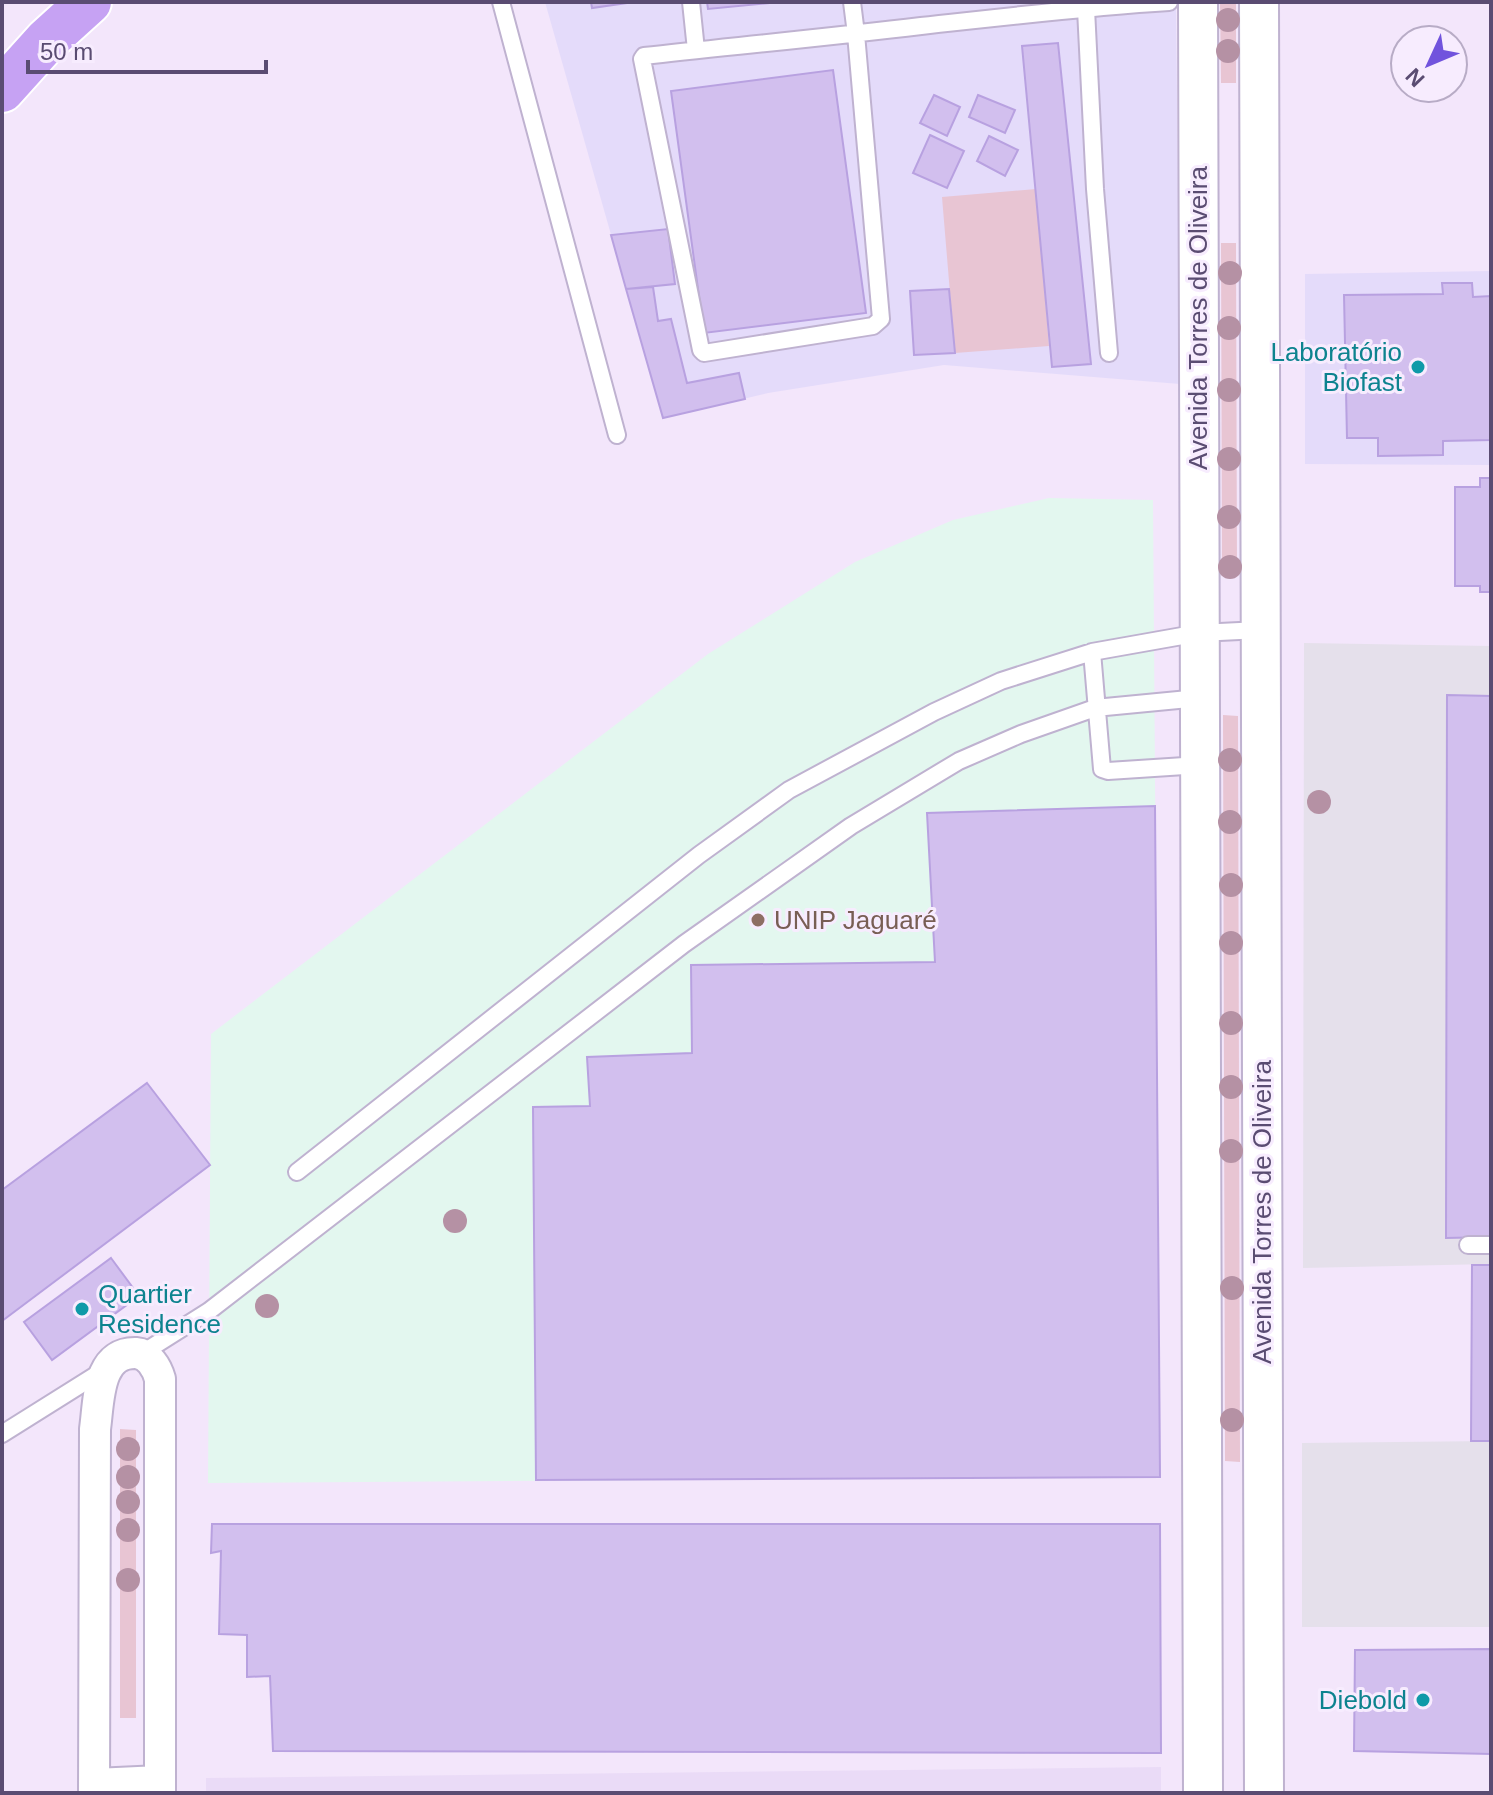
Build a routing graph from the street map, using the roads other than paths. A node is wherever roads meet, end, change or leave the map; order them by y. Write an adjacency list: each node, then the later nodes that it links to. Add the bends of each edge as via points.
1 (89, 2): 12 (highway)
2 (501, 2): 16 (lane)
3 (691, 2): 11 (lane)
4 (852, 2): 10 (lane)
5 (1169, 2): 9 (lane)
6 (1198, 2): 14 (street, Avenida Torres de Oliveira)
7 (1259, 2): 13 (street, Avenida Torres de Oliveira)
8 (1013, 9): 9 (lane); 10 (lane)
9 (1086, 9): 15 (lane)
10 (856, 34): 11 (lane); 11 (lane, via 881,319 873,326 705,353 642,59)
11 (696, 50)
12 (2, 90)
13 (1259, 177): 14 (street); 17 (street, Avenida Torres de Oliveira)
14 (1198, 179): 18 (street, Avenida Torres de Oliveira)
15 (1109, 353)
16 (617, 435)
17 (1260, 630): 18 (lane); 30 (street, Avenida Torres de Oliveira)
18 (1199, 633): 19 (lane); 20 (street, Avenida Torres de Oliveira)
19 (1092, 652): 21 (lane); 23 (lane, via 1001,681 789,790)
20 (1199, 698): 21 (lane); 22 (street, Avenida Torres de Oliveira)
21 (1095, 708): 22 (lane, via 1105,771); 26 (lane, via 959,761 851,826 684,944 209,1311)
22 (1200, 765): 29 (street, Avenida Torres de Oliveira)
23 (297, 1172)
24 (1468, 1245): 25 (lane)
25 (1491, 1245)
26 (141, 1354): 27 (street, via 123,1354); 31 (street, via 160,1379)
27 (105, 1369): 28 (lane); 32 (street, via 95,1429)
28 (2, 1434)
29 (1202, 1515): 30 (street); 33 (street, Avenida Torres de Oliveira)
30 (1263, 1518): 34 (street, Avenida Torres de Oliveira)
31 (160, 1787): 32 (street)
32 (94, 1788)
33 (1203, 1788): 34 (street)
34 (1264, 1788)

